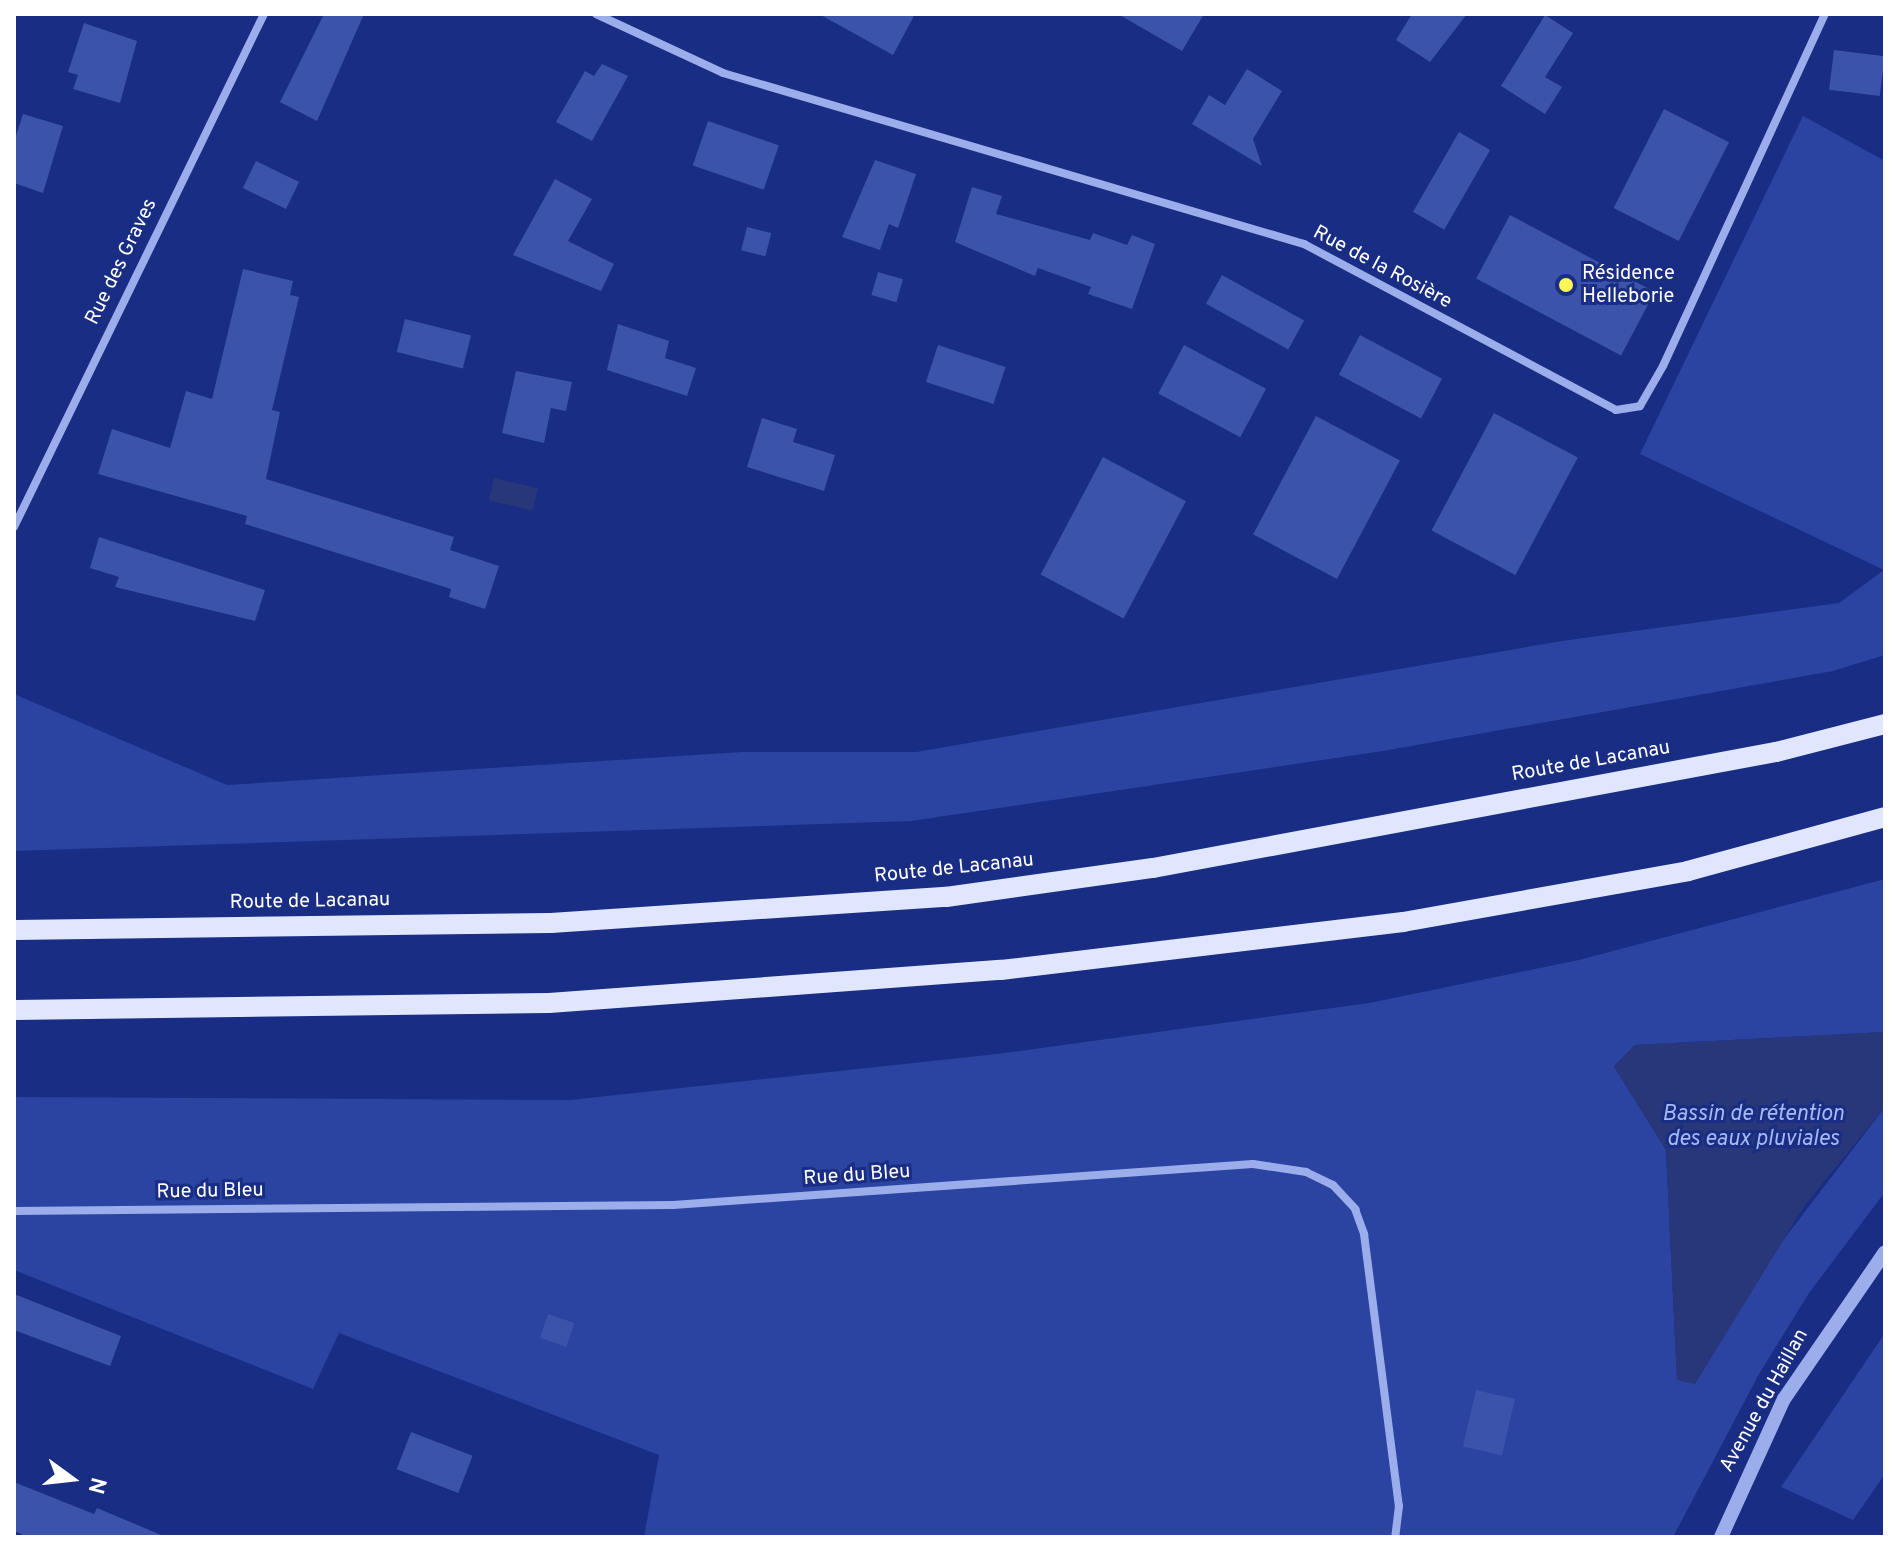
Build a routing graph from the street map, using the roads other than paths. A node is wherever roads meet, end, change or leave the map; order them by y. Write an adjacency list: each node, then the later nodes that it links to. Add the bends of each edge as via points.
1 (264, 14): 4 (street, Rue des Graves)
2 (596, 14): 3 (street, Rue de la Rosière, via 723,73 1304,244 1616,410 1640,406 1663,366)
3 (1825, 14)
4 (14, 527)
5 (1885, 724): 7 (main road, Route de Lacanau, via 1776,752 1153,868 946,897 551,923)
6 (1885, 817): 8 (main road, via 1688,871 1418,919 1001,970 549,1003)
7 (14, 930)
8 (14, 1010)
9 (14, 1211): 11 (street, Rue du Bleu, via 673,1205 1253,1164 1306,1172 1333,1185 1355,1209 1364,1234 1399,1506)
10 (1885, 1252): 12 (street, Avenue du Haillan, via 1784,1399)
11 (1395, 1537)
12 (1721, 1537)

